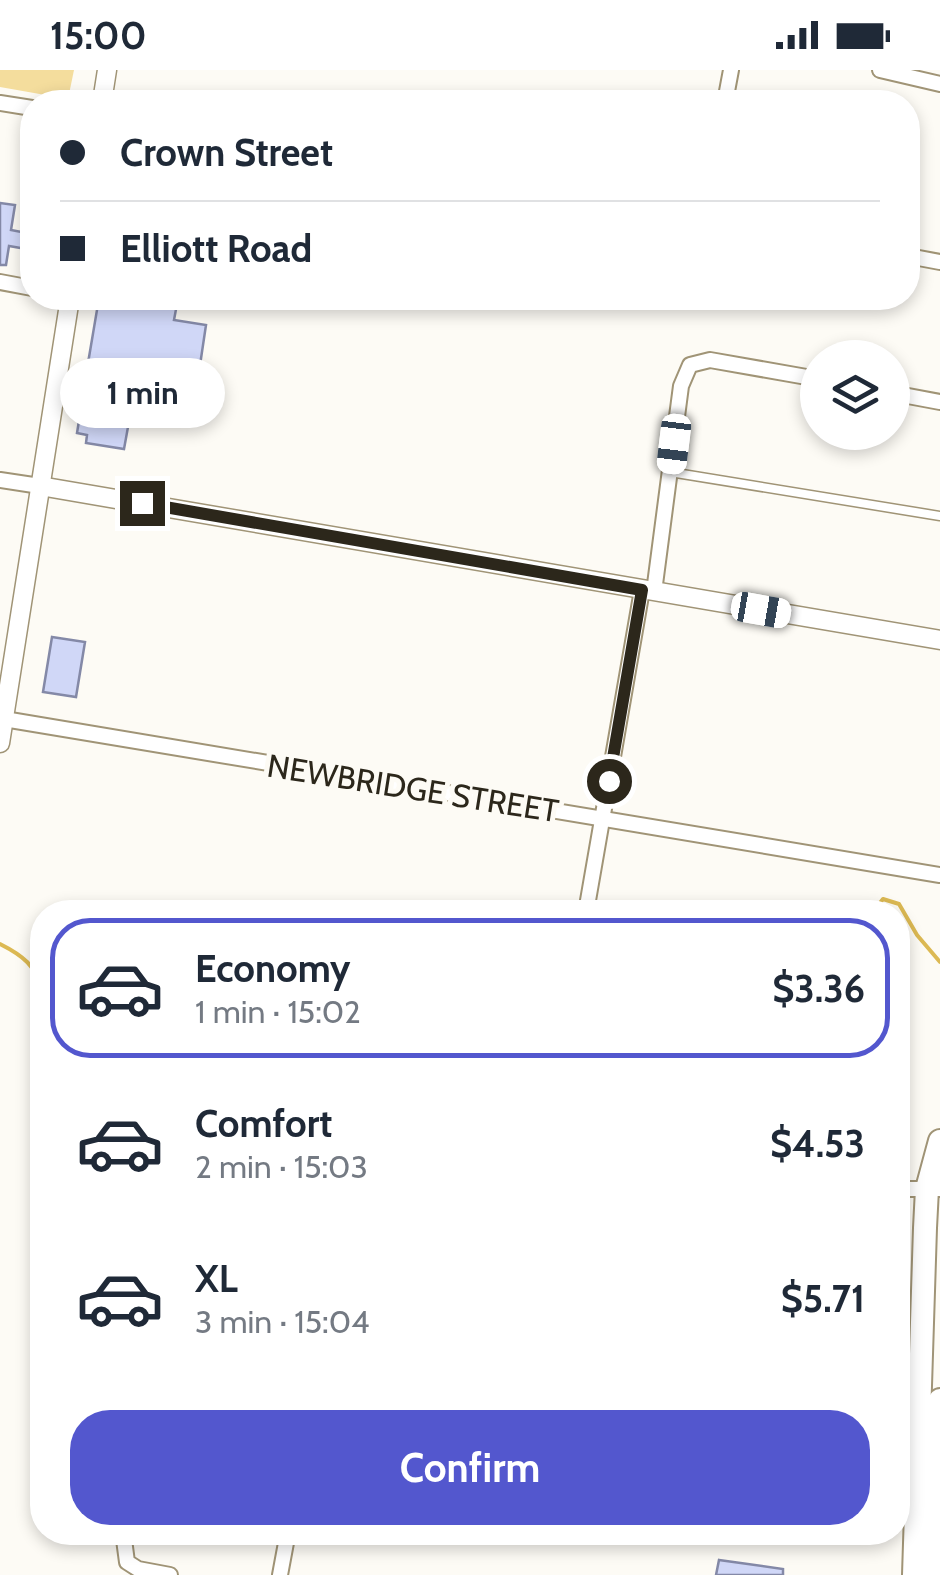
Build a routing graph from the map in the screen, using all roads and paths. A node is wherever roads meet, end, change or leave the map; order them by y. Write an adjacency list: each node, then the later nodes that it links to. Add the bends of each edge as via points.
1 (880, 70): 2 (street)
2 (940, 84)
3 (68, 310): 9 (street)
4 (800, 376): 7 (street, via 710,360 690,364)
5 (910, 396): 6 (street)
6 (940, 402)
7 (670, 472): 10 (lane); 11 (street)
8 (0, 480): 9 (street)
9 (40, 486): 11 (street); 13 (street)
10 (940, 516)
11 (648, 591): 12 (street); 15 (street)
12 (940, 640)
13 (4, 720): 14 (street); 15 (street, NEWBRIDGE STREET)
14 (0, 743)
15 (602, 819): 16 (street, NEWBRIDGE STREET); 17 (street)
16 (940, 875)
17 (588, 900)
18 (940, 1141): 19 (main road)
19 (934, 1189): 21 (main road)
20 (940, 1400): 28 (main road)
21 (910, 1463)
22 (910, 1516): 27 (main road)
23 (125, 1545): 25 (street, via 128,1562 138,1569)
24 (286, 1545): 26 (street)
25 (170, 1575)
26 (280, 1575)
27 (914, 1575)
28 (935, 1575)

